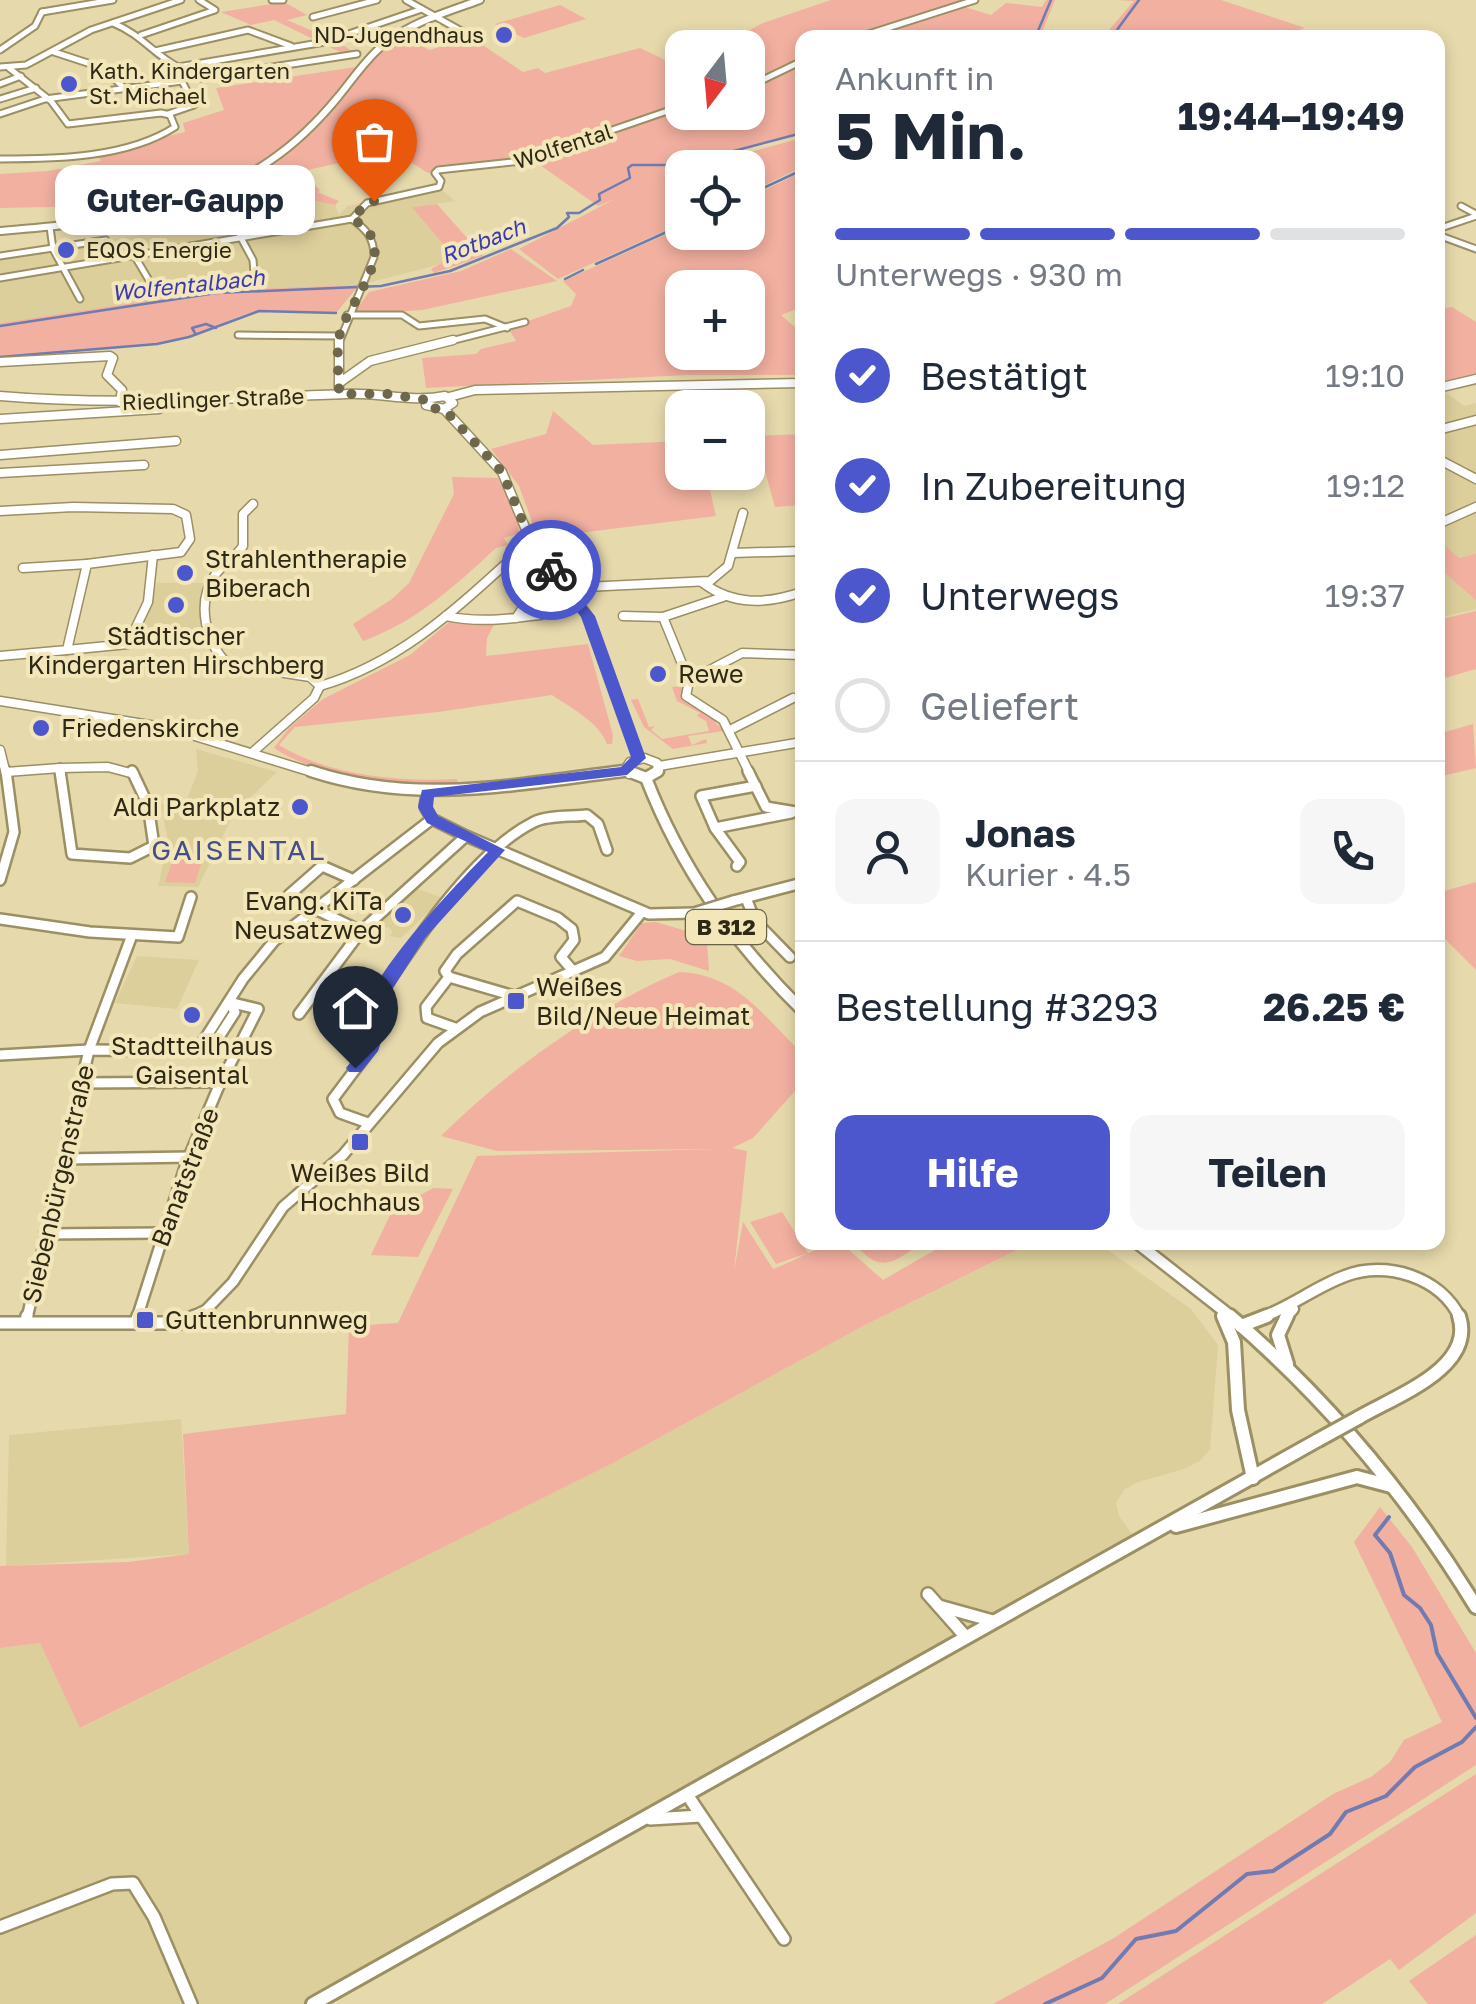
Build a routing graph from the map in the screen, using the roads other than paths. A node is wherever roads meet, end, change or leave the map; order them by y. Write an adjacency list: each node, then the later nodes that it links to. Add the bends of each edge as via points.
1 (114, 0): 12 (street)
2 (181, 0): 15 (street)
3 (199, 0): 17 (street, via 215,10)
4 (272, 0): 5 (street)
5 (284, 0)
6 (377, 0): 13 (street)
7 (406, 0): 11 (street)
8 (480, 0): 14 (main road)
9 (975, 0): 16 (street)
10 (38, 3): 12 (street)
11 (422, 9): 14 (street); 18 (street)
12 (42, 12): 21 (street, via 35,26)
13 (313, 17)
14 (437, 18): 19 (street); 42 (main road, via 381,46 332,105 251,173 148,212)
15 (113, 23): 17 (street); 23 (street)
16 (881, 30)
17 (141, 35): 22 (street)
18 (335, 40): 20 (street); 28 (street, via 358,56)
19 (481, 42)
20 (293, 48): 22 (street, via 248,30); 22 (street, via 178,67)
21 (0, 50)
22 (155, 51)
23 (54, 52): 26 (street); 32 (street, via 103,68)
24 (795, 64): 29 (street)
25 (0, 67): 26 (street)
26 (9, 68): 27 (street)
27 (21, 76): 30 (street); 31 (street)
28 (201, 78)
29 (765, 80)
30 (0, 84)
31 (36, 88): 33 (street); 34 (street)
32 (124, 89): 34 (street); 37 (street, via 182,81 194,106)
33 (0, 99)
34 (44, 99): 36 (street); 37 (street, via 72,125)
35 (665, 112): 41 (street, Wolfental, via 510,164 438,170 439,187 367,203)
36 (0, 114)
37 (168, 114): 38 (street, via 176,126 148,139 76,155)
38 (0, 159)
39 (1461, 206): 40 (street)
40 (1476, 215): 43 (street)
41 (349, 218): 46 (street); 57 (street, via 363,226 374,259)
42 (50, 227): 44 (main road); 48 (street)
43 (1445, 229)
44 (0, 231)
45 (1445, 235): 49 (street)
46 (240, 236): 50 (street); 53 (street)
47 (106, 240): 48 (street)
48 (54, 249): 51 (street); 52 (street)
49 (1476, 249)
50 (134, 254): 52 (street); 55 (street)
51 (0, 256)
52 (63, 267): 54 (street); 56 (street)
53 (254, 272)
54 (0, 278)
55 (150, 282)
56 (80, 299)
57 (348, 313): 59 (street, via 402,315 419,326 486,318); 61 (street)
58 (526, 322): 59 (street)
59 (508, 328): 64 (street, via 370,361)
60 (238, 334): 61 (street)
61 (340, 336): 64 (street)
62 (0, 362): 72 (street, via 110,356 107,376 122,390)
63 (1476, 379): 66 (street)
64 (339, 382): 67 (street)
65 (795, 384): 69 (street, via 476,390)
66 (1445, 386)
67 (339, 394): 70 (main road, Riedlinger Straße); 71 (main road, Riedlinger Straße)
68 (0, 396): 72 (main road, Riedlinger Straße)
69 (450, 398): 71 (main road, Riedlinger Straße); 73 (main road)
70 (170, 400): 72 (main road, Riedlinger Straße); 74 (street, via 159,409)
71 (426, 400): 73 (main road, Riedlinger Straße, via 429,408)
72 (120, 402)
73 (444, 409): 95 (main road, Riedlinger Straße, via 502,472 527,532)
74 (0, 419)
75 (1476, 420): 76 (street)
76 (1445, 428)
77 (176, 441): 78 (street)
78 (0, 455)
79 (1445, 463): 82 (street)
80 (144, 465): 81 (street)
81 (0, 472)
82 (1476, 479)
83 (253, 504): 106 (street, via 244,514 246,541 214,576 208,632 228,664 310,677)
84 (1476, 508): 87 (street)
85 (0, 511): 91 (street, via 106,506 184,512 188,546)
86 (743, 513): 90 (street)
87 (1445, 521)
88 (516, 543): 98 (street, via 520,550)
89 (795, 550): 90 (street)
90 (732, 553): 94 (street, via 723,572)
91 (153, 555): 92 (street); 102 (street, via 148,602 128,644)
92 (86, 564): 93 (street); 102 (street)
93 (22, 568)
94 (703, 583): 95 (street); 97 (street)
95 (564, 588): 114 (main road, Riedlinger Straße, via 584,609 602,647)
96 (795, 595): 97 (street, via 749,602)
97 (722, 596): 100 (street)
98 (446, 616): 101 (street); 106 (street, via 402,653)
99 (623, 616): 100 (street)
100 (663, 617): 105 (street)
101 (516, 618)
102 (67, 650): 104 (street)
103 (795, 654): 105 (street, via 734,653)
104 (0, 656)
105 (689, 682): 109 (street, via 687,699)
106 (320, 686): 112 (street)
107 (793, 698): 109 (street)
108 (0, 701): 112 (main road, via 144,722)
109 (730, 730): 113 (street)
110 (795, 743): 113 (street)
111 (0, 750): 118 (street)
112 (254, 751): 121 (main road, via 357,785)
113 (740, 752): 115 (street); 120 (street)
114 (639, 758): 115 (main road); 117 (main road)
115 (659, 766): 119 (main road)
116 (60, 768): 116 (street, via 120,768 137,776 154,846 130,858 72,854); 118 (street)
117 (627, 771): 119 (main road); 121 (main road)
118 (6, 772): 132 (street, via 14,846)
119 (646, 778): 148 (main road, B 312, via 684,864 719,919)
120 (756, 786): 122 (street); 127 (street, via 701,796)
121 (427, 793): 126 (street)
122 (766, 807): 123 (street); 125 (street)
123 (795, 812)
124 (795, 814): 125 (street)
125 (771, 817): 127 (street)
126 (432, 819): 128 (street); 133 (street)
127 (714, 828): 131 (street)
128 (466, 836): 129 (street); 141 (street)
129 (497, 850): 130 (street, via 536,820 578,815 598,824); 139 (street); 157 (street, via 419,934 369,1012 372,1047 333,1099 340,1114)
130 (607, 850)
131 (737, 866)
132 (0, 880)
133 (354, 880): 135 (street, via 322,866); 138 (street)
134 (795, 885): 137 (street)
135 (289, 895)
136 (191, 897): 142 (street, via 178,936)
137 (746, 898): 139 (street, bridge, via 694,913); 143 (street, via 762,929)
138 (313, 908): 141 (street); 147 (street, via 264,952)
139 (642, 912): 144 (street, via 616,948)
140 (0, 919): 142 (street)
141 (361, 931): 149 (street)
142 (132, 934): 152 (street, Siebenbürgenstraße)
143 (790, 957)
144 (574, 972): 145 (street, via 561,956 574,940 572,929 517,902 457,954 445,971); 146 (street)
145 (449, 977): 146 (street); 150 (street, via 426,1007 427,1018)
146 (514, 996): 150 (street)
147 (228, 1002): 151 (street, via 235,1012 217,1040); 153 (street, Banatstraße, via 258,1009)
148 (795, 1003)
149 (299, 1014)
150 (454, 1028): 157 (street)
151 (199, 1048): 152 (street); 153 (street)
152 (89, 1050): 154 (street); 155 (street, Siebenbürgenstraße)
153 (235, 1051): 156 (street, Banatstraße)
154 (0, 1055)
155 (82, 1082): 156 (street); 159 (street, Siebenbürgenstraße)
156 (221, 1082): 158 (street, Banatstraße)
157 (368, 1123): 166 (street, via 282,1207 233,1282 206,1310 180,1323)
158 (192, 1157): 159 (street); 160 (street, Banatstraße)
159 (64, 1159): 161 (street, Siebenbürgenstraße)
160 (161, 1233): 161 (street); 166 (street, Banatstraße)
161 (46, 1234): 165 (street, Siebenbürgenstraße)
162 (1146, 1250): 163 (main road)
163 (1214, 1303): 168 (main road); 170 (main road, via 1236,1342 1240,1422)
164 (1297, 1304): 168 (main road); 169 (main road, via 1277,1334); 170 (main road, bridge, via 1344,1277 1384,1270 1432,1285 1450,1300 1463,1341 1448,1365)
165 (26, 1322): 166 (street); 167 (street)
166 (136, 1322)
167 (0, 1323)
168 (1240, 1326): 169 (main road)
169 (1291, 1372): 171 (main road)
170 (1252, 1478): 172 (main road)
171 (1394, 1487): 172 (main road, via 1357,1477); 175 (main road)
172 (1160, 1531): 176 (main road)
173 (928, 1594): 174 (street)
174 (939, 1606): 176 (street); 177 (street)
175 (1476, 1607)
176 (994, 1620): 177 (main road)
177 (965, 1636): 178 (main road)
178 (688, 1796): 179 (street); 180 (main road)
179 (702, 1816): 180 (street); 182 (street)
180 (648, 1819): 184 (main road)
181 (0, 1926): 183 (street, via 134,1882)
182 (784, 1939)
183 (191, 2004)
184 (314, 2004)

